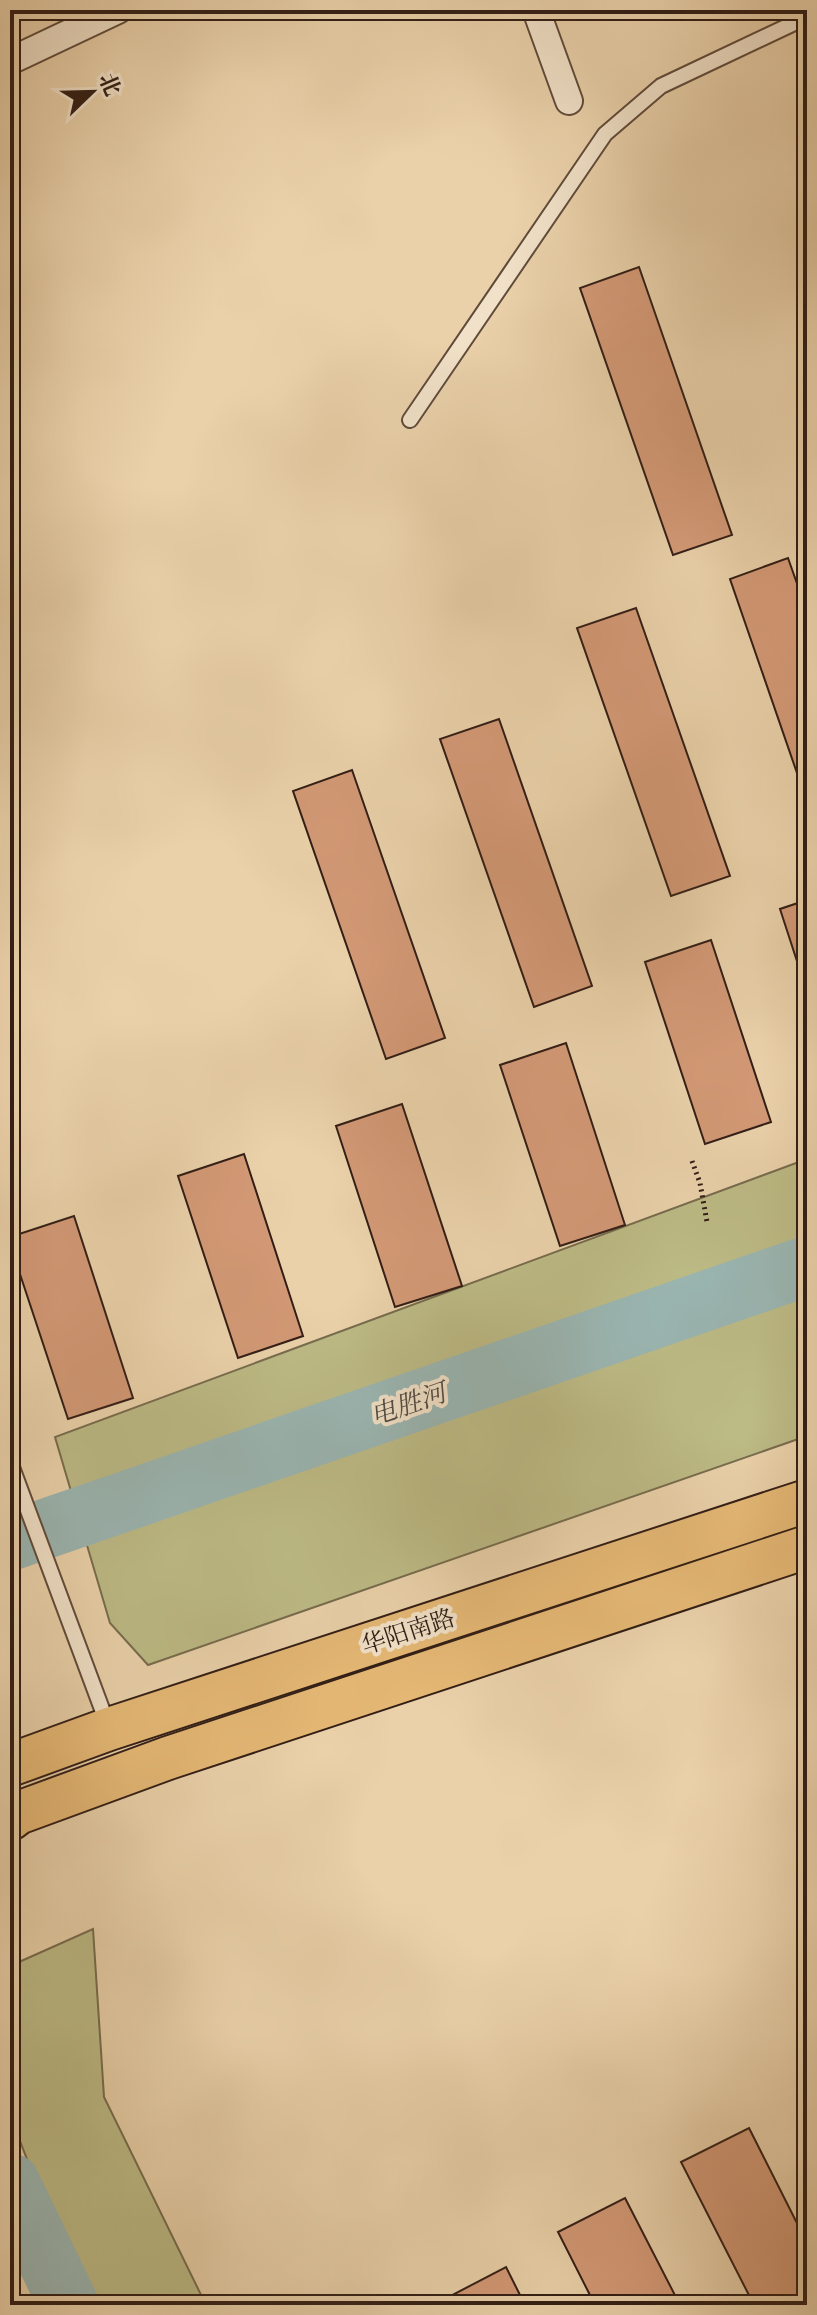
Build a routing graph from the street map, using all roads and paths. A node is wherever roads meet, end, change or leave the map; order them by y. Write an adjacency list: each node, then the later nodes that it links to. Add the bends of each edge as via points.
1 (118, 10): 4 (street)
2 (536, 10): 5 (street)
3 (807, 17): 6 (lane, via 661,86 605,134)
4 (10, 61)
5 (569, 101)
6 (410, 420)
7 (692, 1161): 8 (path)
8 (707, 1222)
9 (10, 1462): 12 (lane)
10 (807, 1501): 12 (main road, 华阳南路)
11 (807, 1547): 14 (main road, 华阳南路, via 168,1758)
12 (109, 1729): 13 (main road, 华阳南路)
13 (19, 1760)
14 (14, 1816)

